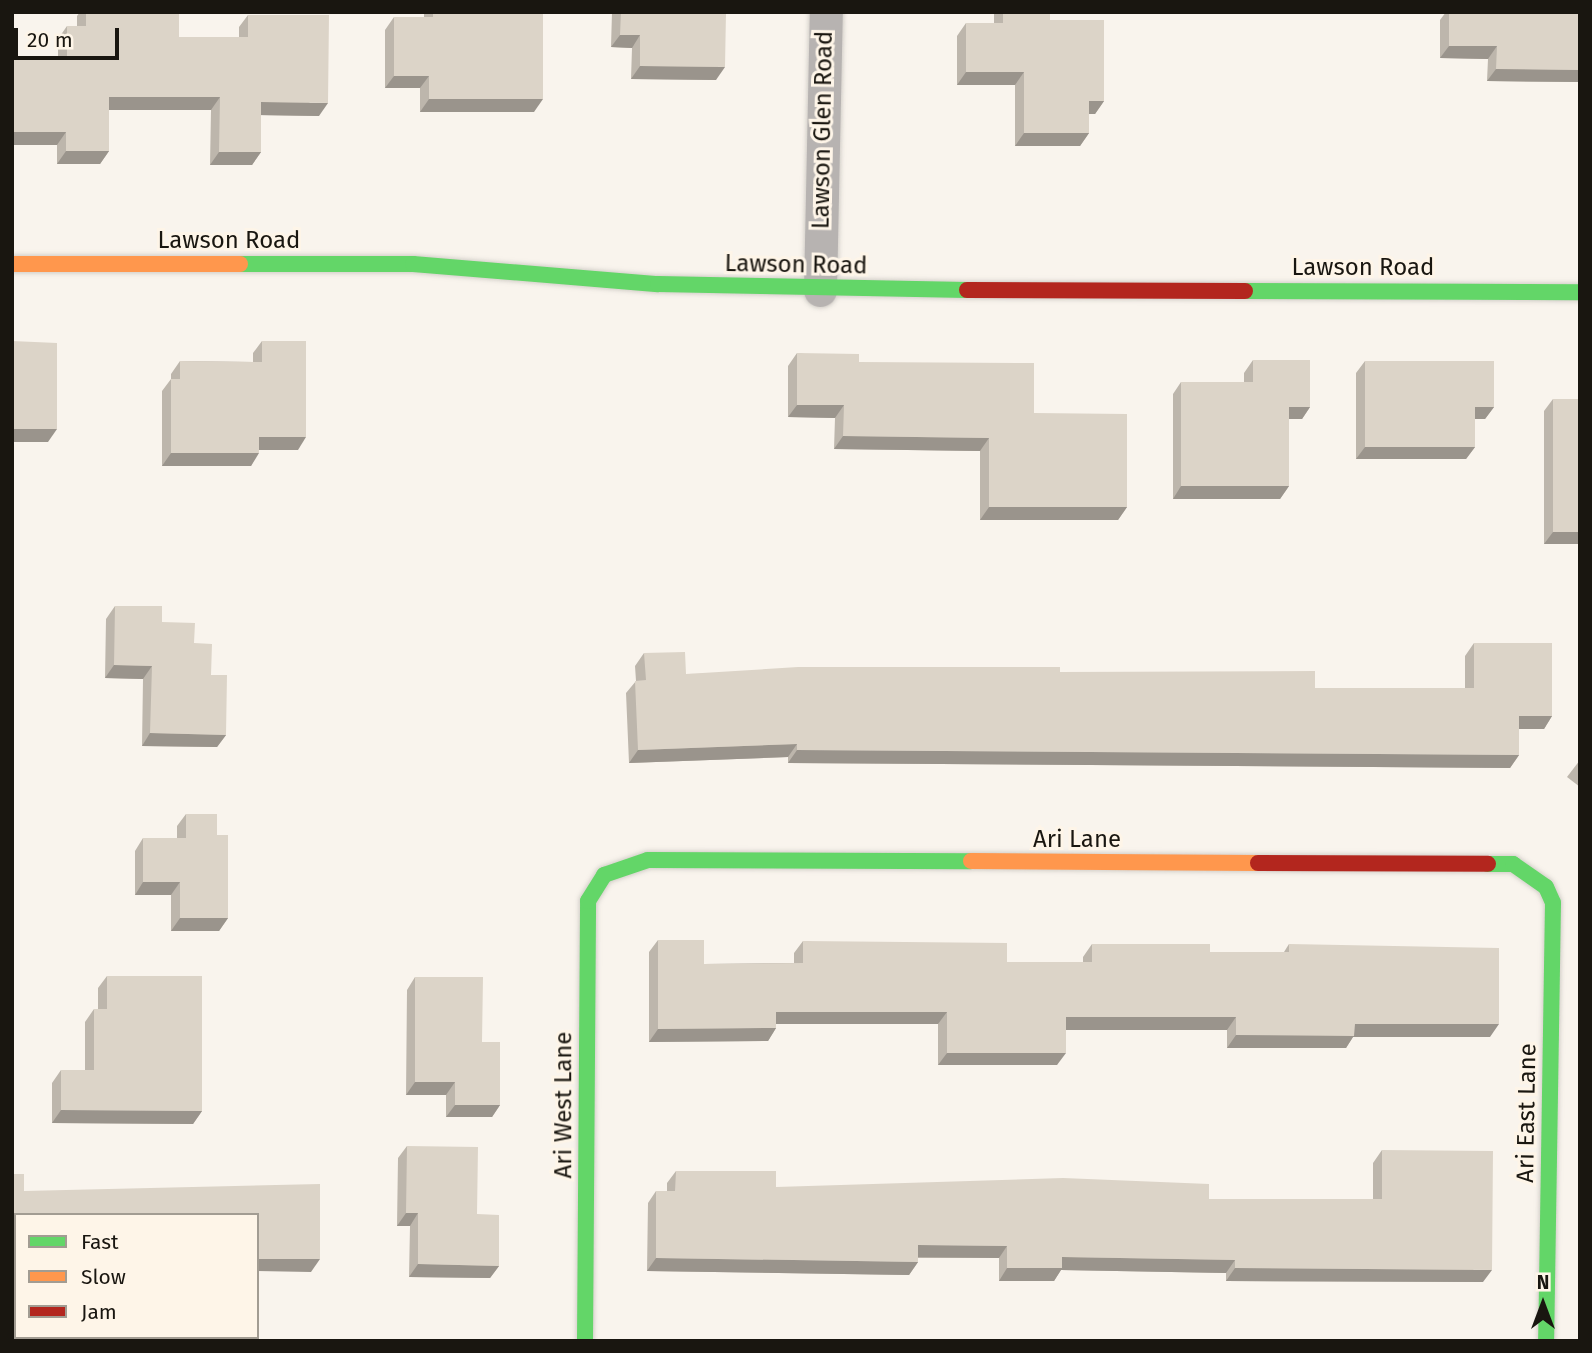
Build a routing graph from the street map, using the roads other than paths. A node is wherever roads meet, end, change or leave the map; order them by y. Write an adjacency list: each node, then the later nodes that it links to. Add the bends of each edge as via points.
1 (825, 12): 3 (street, Lawson Glen Road)
2 (12, 264): 3 (street, Lawson Road, via 413,264)
3 (820, 290): 4 (street, Lawson Road)
4 (1580, 292)
5 (604, 875): 6 (street, Ari Lane, via 648,860 1513,864); 7 (street, Ari West Lane, via 588,901)
6 (1546, 887): 8 (street, Ari East Lane, via 1553,903)
7 (585, 1341)
8 (1546, 1341)

